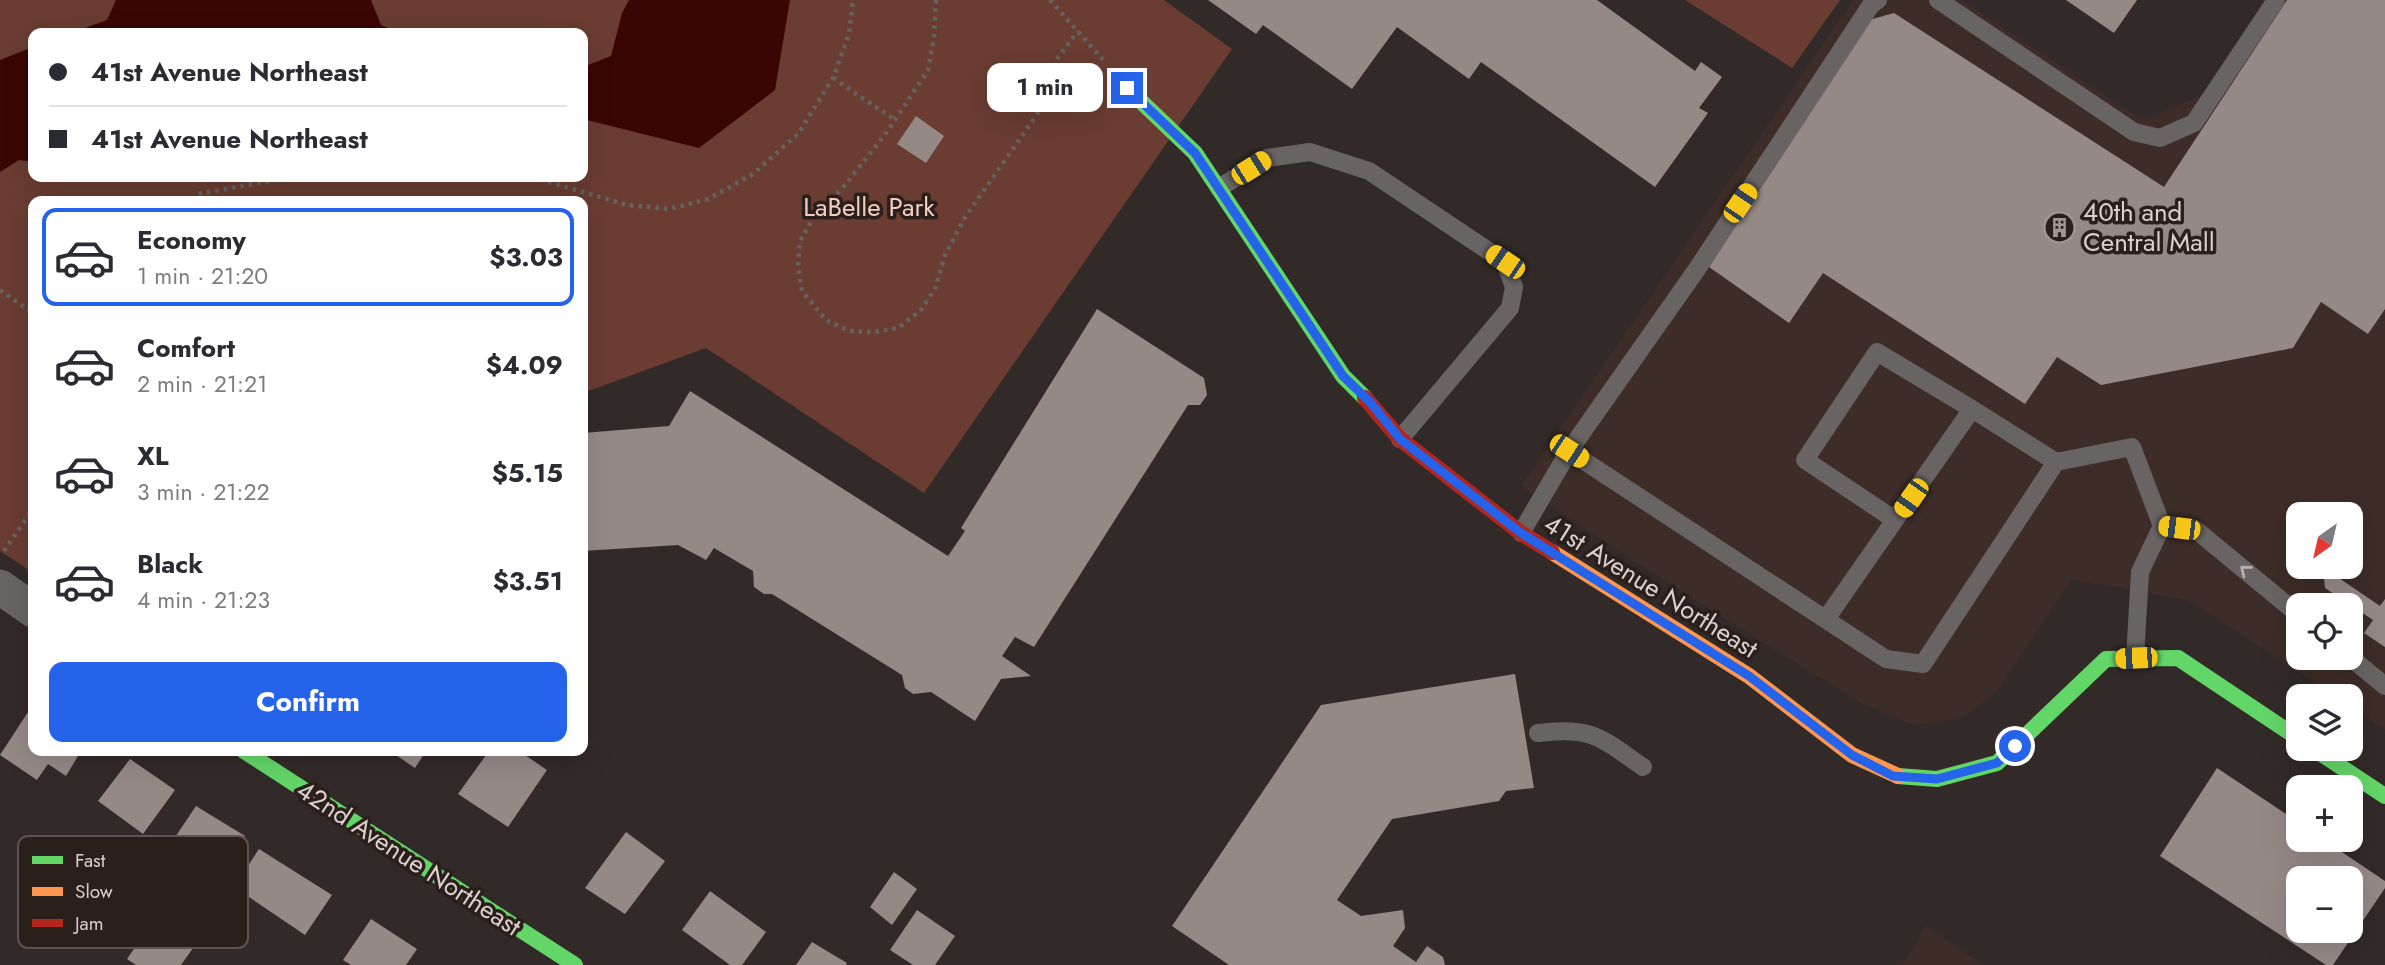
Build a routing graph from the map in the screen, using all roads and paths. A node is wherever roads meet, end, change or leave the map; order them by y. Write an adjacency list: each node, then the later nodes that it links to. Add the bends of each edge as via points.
1 (853, 0): 8 (path, via 849,34)
2 (936, 0): 10 (path, via 928,70)
3 (1050, 0): 7 (path)
4 (1878, 0): 19 (lane)
5 (1938, 0): 6 (lane, via 2134,132 2160,138 2194,123)
6 (2276, 0)
7 (1078, 31): 9 (path); 10 (path, via 1054,63 1040,110 964,219 935,289 920,311 898,328 849,331 826,320 802,291 800,241 814,217)
8 (833, 78): 10 (path); 12 (path, via 798,134 753,174 708,200 670,209 627,205)
9 (1127, 88): 13 (street, 41st Avenue Northeast, via 1195,153)
10 (895, 120)
11 (266, 182): 14 (path)
12 (549, 182)
13 (1219, 188): 18 (street, 41st Avenue Northeast, via 1343,376); 18 (lane, via 1267,158 1310,152 1369,171 1505,262 1514,287 1510,308)
14 (197, 196)
15 (0, 290): 16 (path)
16 (28, 310)
17 (1972, 409): 20 (lane); 22 (lane); 22 (lane, via 1877,352 1805,460)
18 (1400, 439): 24 (street, 41st Avenue Northeast)
19 (1569, 451): 24 (lane); 29 (lane)
20 (2056, 462): 23 (lane, via 2132,447); 29 (lane, via 1923,664 1886,659)
21 (28, 516): 25 (path)
22 (1895, 520): 29 (lane)
23 (2162, 526): 27 (lane, one-way to 23, via 2196,530); 30 (lane, via 2140,572)
24 (1521, 533): 30 (street, 41st Avenue Northeast, via 1749,676 1852,755 1893,776 1937,779 1997,763 2106,659)
25 (0, 557)
26 (0, 587): 28 (street)
27 (2286, 604)
28 (28, 607)
29 (1826, 620)
30 (2136, 658): 33 (street, 41st Avenue Northeast, via 2178,658)
31 (2363, 667): 32 (lane)
32 (2385, 685)
33 (2286, 730)
34 (1538, 733): 37 (lane, via 1567,729 1599,736)
35 (252, 756): 39 (street, 42nd Avenue Northeast)
36 (2332, 761): 38 (street)
37 (1643, 767)
38 (2385, 796)
39 (575, 965)

